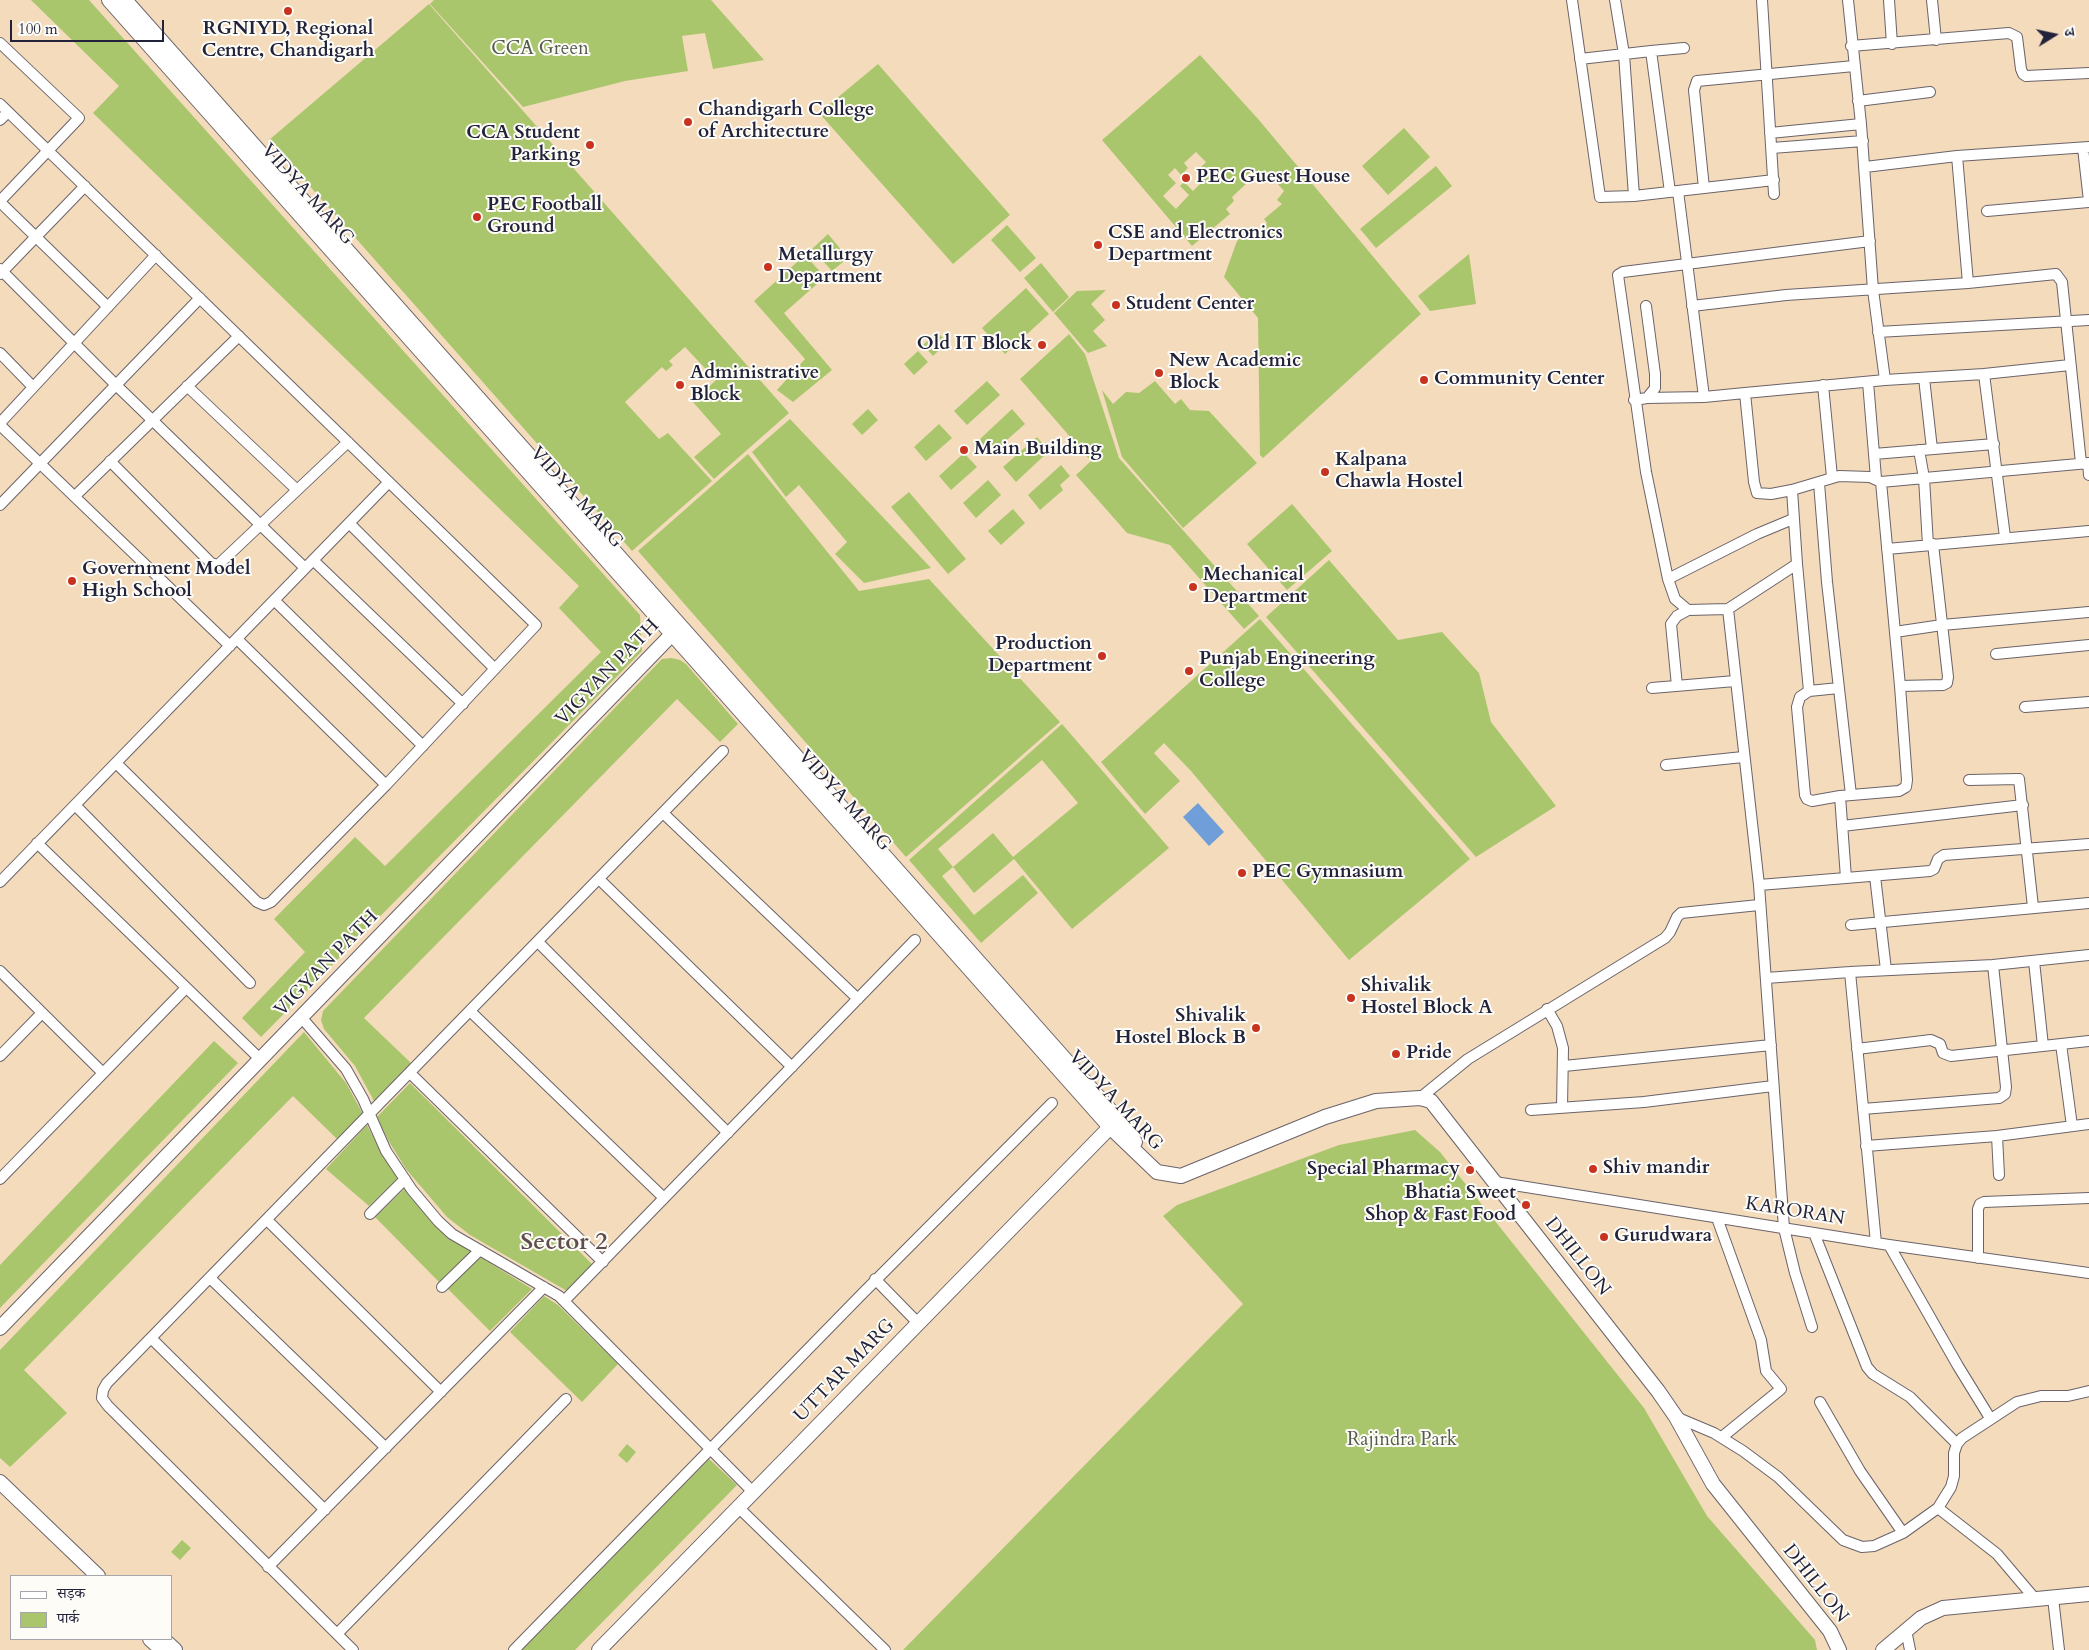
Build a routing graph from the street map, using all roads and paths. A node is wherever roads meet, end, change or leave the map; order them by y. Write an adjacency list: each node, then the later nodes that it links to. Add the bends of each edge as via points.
1 (109, 0): 109 (main road, VIDYA MARG)
2 (126, 0): 109 (main road, VIDYA MARG)
3 (1572, 0): 16 (street)
4 (1614, 0): 15 (street)
5 (1762, 0): 19 (street)
6 (1848, 0): 12 (street)
7 (1889, 0): 11 (street)
8 (1932, 0): 9 (street)
9 (1936, 40): 11 (street); 18 (street, via 2014,34 2019,42 2023,74 2026,76)
10 (0, 43): 30 (street, via 79,118)
11 (1892, 44): 12 (street)
12 (1852, 46): 17 (street)
13 (1684, 48): 14 (street)
14 (1651, 51): 15 (street); 36 (street)
15 (1624, 54): 16 (street); 38 (street)
16 (1580, 58): 38 (street, via 1600,197)
17 (1854, 66): 19 (street); 21 (street)
18 (2089, 73)
19 (1765, 75): 26 (street); 35 (street, via 1701,80 1695,84)
20 (1930, 92): 21 (street)
21 (1858, 101): 25 (street)
22 (0, 104): 23 (street)
23 (8, 112): 24 (street); 30 (street)
24 (0, 120)
25 (1861, 124): 26 (street); 27 (street)
26 (1770, 133): 29 (street)
27 (1863, 141): 29 (street); 32 (street)
28 (2086, 147): 31 (street); 40 (street)
29 (1772, 148): 33 (street)
30 (49, 151): 34 (street); 39 (street)
31 (1956, 156): 32 (street); 47 (street)
32 (1865, 167): 43 (street)
33 (1774, 180): 35 (street); 37 (street)
34 (84, 186): 42 (street); 44 (street)
35 (1704, 188): 36 (street)
36 (1674, 191): 38 (street); 45 (street)
37 (1774, 194)
38 (1634, 196)
39 (0, 201): 42 (street)
40 (2089, 201): 41 (street)
41 (1987, 211)
42 (37, 236): 46 (street); 52 (street)
43 (1870, 241): 45 (street); 48 (street)
44 (156, 255): 49 (street); 52 (street)
45 (1687, 265): 51 (street); 71 (street, via 1618,275)
46 (1, 272): 57 (street)
47 (1968, 283): 48 (street); 54 (street, via 2056,274 2062,282)
48 (1873, 290): 51 (street, via 1786,295); 55 (street)
49 (200, 298): 56 (street); 64 (street)
50 (1646, 306): 70 (street, via 1655,374 1654,388)
51 (1692, 306): 69 (street)
52 (108, 307): 57 (street)
53 (2089, 320): 54 (street)
54 (2067, 322): 55 (street); 59 (street)
55 (1878, 332): 62 (street)
56 (239, 336): 66 (street); 74 (street)
57 (74, 343): 64 (street); 67 (street)
58 (0, 353): 67 (street)
59 (2070, 366): 60 (street); 81 (street)
60 (1984, 374): 61 (street); 75 (street)
61 (1924, 378): 62 (street); 76 (street)
62 (1885, 380): 63 (street)
63 (1868, 382): 65 (street); 78 (street)
64 (116, 385): 72 (street); 80 (street)
65 (1823, 385): 68 (street); 84 (street)
66 (187, 386): 72 (street); 89 (street)
67 (33, 387): 73 (street)
68 (1745, 393): 69 (street); 90 (street, via 1757,493)
69 (1704, 397): 70 (street)
70 (1647, 398): 71 (street)
71 (1634, 400): 103 (street)
72 (152, 419): 79 (street); 94 (street)
73 (0, 424): 80 (street)
74 (348, 442): 87 (street); 89 (street)
75 (1994, 444): 76 (street); 82 (street)
76 (1932, 449): 77 (street)
77 (1919, 450): 78 (street); 85 (street)
78 (1874, 454): 86 (street)
79 (110, 461): 91 (street); 94 (street, via 214,565 218,565)
80 (40, 463): 91 (street); 92 (street)
81 (2086, 463): 82 (street); 83 (street)
82 (1998, 471): 85 (street); 97 (street)
83 (2089, 475)
84 (1832, 477): 86 (street); 88 (street)
85 (1924, 478): 86 (street); 98 (street)
86 (1879, 480): 99 (street)
87 (389, 482): 95 (street); 114 (street, via 536,625)
88 (1819, 484): 90 (street); 119 (street)
89 (297, 490): 94 (street)
90 (1792, 490): 93 (street)
91 (75, 496): 111 (street)
92 (0, 504)
93 (1793, 519): 101 (street); 103 (street)
94 (260, 524): 102 (street)
95 (349, 524): 100 (street); 114 (street)
96 (2089, 531): 97 (street)
97 (2005, 537): 98 (street)
98 (1931, 544): 99 (street); 108 (street)
99 (1887, 549): 110 (street)
100 (313, 560): 102 (street); 122 (street)
101 (1797, 564): 105 (street); 120 (street)
102 (305, 568): 104 (street)
103 (1668, 579): 106 (street, via 1675,600)
104 (274, 600): 111 (street); 124 (street)
105 (1728, 609): 106 (street); 115 (street)
106 (1688, 610): 116 (street, via 1676,616 1671,624)
107 (2089, 612): 108 (street)
108 (1942, 625): 110 (street); 117 (street, via 1947,683)
109 (676, 630): 165 (main road, VIGYAN PATH); 185 (main road, VIDYA MARG)
110 (1895, 632): 117 (street)
111 (233, 642): 127 (street); 130 (street)
112 (2089, 645): 113 (street)
113 (1996, 654)
114 (495, 669): 122 (street)
115 (1735, 681): 116 (street); 126 (street)
116 (1677, 686): 118 (street)
117 (1900, 686): 131 (street, via 1906,787 1899,791)
118 (1652, 688)
119 (1839, 688): 120 (street); 131 (street)
120 (1810, 691): 132 (street, via 1800,697 1796,707 1805,795 1812,801)
121 (2089, 702): 123 (street)
122 (463, 704): 124 (street)
123 (2025, 707)
124 (423, 746): 130 (street)
125 (723, 751): 135 (street)
126 (1743, 757): 128 (street); 144 (street)
127 (116, 763): 130 (street, via 257,902 264,905 271,902); 133 (street)
128 (1666, 765)
129 (1969, 780): 134 (street, via 2019,779)
130 (386, 785)
131 (1851, 795): 132 (street)
132 (1840, 796): 136 (street)
133 (74, 805): 137 (street); 159 (street)
134 (2023, 805): 136 (street); 139 (street)
135 (663, 813): 142 (street); 161 (street)
136 (1842, 826): 141 (street)
137 (37, 843): 143 (street); 160 (street)
138 (2089, 844): 139 (street)
139 (2028, 848): 140 (street, via 1944,855 1930,871); 147 (street)
140 (1875, 876): 141 (street); 148 (street)
141 (1846, 878): 144 (street)
142 (600, 879): 151 (street); 175 (street)
143 (1, 880)
144 (1759, 885): 146 (street)
145 (2089, 903): 147 (street)
146 (1759, 905): 158 (street); 162 (street, via 1681,913 1664,938)
147 (2033, 907): 148 (street)
148 (1880, 922): 149 (street); 155 (street)
149 (1851, 925)
150 (915, 940): 161 (street)
151 (538, 942): 163 (street); 188 (street)
152 (2089, 955): 153 (street)
153 (2034, 961): 154 (street); 169 (street)
154 (1992, 965): 155 (street); 171 (street)
155 (1886, 970): 157 (street)
156 (0, 971): 164 (street)
157 (1850, 972): 158 (street); 170 (street)
158 (1766, 978): 168 (street)
159 (250, 983)
160 (186, 988): 173 (street); 177 (street)
161 (858, 999): 175 (street)
162 (1547, 1009): 174 (street, via 1564,1048); 179 (street, via 1468,1059)
163 (470, 1011): 176 (street); 195 (street)
164 (42, 1013): 172 (street); 177 (street)
165 (301, 1017): 173 (main road, VIGYAN PATH); 184 (street, via 346,1069)
166 (2089, 1041): 167 (street)
167 (2061, 1044): 169 (street); 187 (street)
168 (1771, 1045): 174 (street); 178 (street)
169 (2043, 1046): 171 (street)
170 (1857, 1049): 171 (street, via 1931,1040 1940,1044 1947,1055); 182 (street)
171 (2001, 1050): 182 (street, via 2006,1087 2005,1094 1999,1098)
172 (0, 1056)
173 (260, 1060): 215 (main road, VIGYAN PATH)
174 (1564, 1066): 181 (street)
175 (792, 1067): 188 (street)
176 (410, 1072): 184 (street); 206 (street)
177 (103, 1073): 192 (street)
178 (1773, 1086): 181 (street, via 1644,1102); 200 (street)
179 (1420, 1098): 185 (main road, VIDYA MARG, via 1376,1100 1325,1117 1181,1176 1157,1172); 194 (main road, DHILLON, via 1431,1102 1440,1111)
180 (1052, 1103): 209 (street)
181 (1562, 1108): 183 (street)
182 (1863, 1109): 190 (street)
183 (1531, 1110)
184 (370, 1114): 193 (street, via 386,1151); 199 (street)
185 (1114, 1123): 213 (main road, UTTAR MARG)
186 (2089, 1124): 187 (street)
187 (2072, 1126): 189 (street)
188 (728, 1133): 195 (street)
189 (1996, 1136): 190 (street); 191 (street)
190 (1866, 1146): 202 (street)
191 (1999, 1175)
192 (0, 1179)
193 (405, 1180): 197 (street); 204 (street, via 438,1221 452,1234)
194 (1495, 1182): 198 (street, KARORAN); 221 (main road, DHILLON)
195 (664, 1198): 206 (street)
196 (2089, 1198): 205 (street, via 1980,1204)
197 (370, 1214)
198 (1717, 1218): 200 (street, KARORAN); 223 (street, via 1761,1340 1766,1371 1781,1390)
199 (267, 1220): 208 (street); 218 (street)
200 (1784, 1228): 201 (street, KARORAN); 214 (street)
201 (1814, 1233): 202 (street, KARORAN); 224 (street, via 1866,1367 1910,1397)
202 (1876, 1243): 203 (street, KARORAN)
203 (1889, 1245): 205 (street, KARORAN); 222 (street)
204 (480, 1250): 210 (street); 211 (street)
205 (1978, 1258): 207 (street, KARORAN)
206 (603, 1262): 212 (street)
207 (2089, 1273)
208 (210, 1278): 216 (street); 225 (street)
209 (876, 1279): 213 (street); 226 (street)
210 (442, 1287)
211 (544, 1287): 212 (street); 218 (street)
212 (564, 1301): 226 (street)
213 (918, 1323): 228 (main road, UTTAR MARG)
214 (1812, 1327)
215 (0, 1328)
216 (152, 1338): 232 (street); 234 (street, via 107,1383 102,1398)
217 (2089, 1391): 222 (street, via 2068,1396 2029,1398)
218 (441, 1392): 225 (street)
219 (566, 1398): 241 (street)
220 (1820, 1402): 233 (street, via 1860,1471)
221 (1676, 1417): 223 (street); 250 (main road, DHILLON, via 1713,1484 1830,1631)
222 (1990, 1418): 224 (street)
223 (1722, 1437): 233 (street, via 1778,1477 1843,1540 1853,1545 1874,1546)
224 (1957, 1444): 231 (street, via 1951,1487)
225 (386, 1448): 232 (street)
226 (710, 1449): 228 (street); 247 (street)
227 (0, 1482): 236 (main road)
228 (753, 1492): 230 (main road, UTTAR MARG)
229 (0, 1494): 235 (main road)
230 (738, 1507): 248 (main road, UTTAR MARG); 249 (street)
231 (1938, 1508): 233 (street); 239 (street, via 1997,1554)
232 (325, 1510): 234 (street)
233 (1903, 1533)
234 (268, 1567): 241 (street)
235 (84, 1575)
236 (97, 1575)
237 (2089, 1594): 238 (main road)
238 (2053, 1598): 239 (main road); 253 (street)
239 (2036, 1600): 240 (main road, via 1943,1608 1921,1618)
240 (1906, 1630): 251 (main road); 252 (street)
241 (337, 1634): 246 (street)
242 (151, 1640): 244 (main road)
243 (164, 1640): 245 (main road)
244 (162, 1650)
245 (175, 1650)
246 (353, 1650)
247 (514, 1650)
248 (599, 1650)
249 (885, 1650)
250 (1840, 1650)
251 (1884, 1650)
252 (1910, 1650)
253 (2059, 1650)

